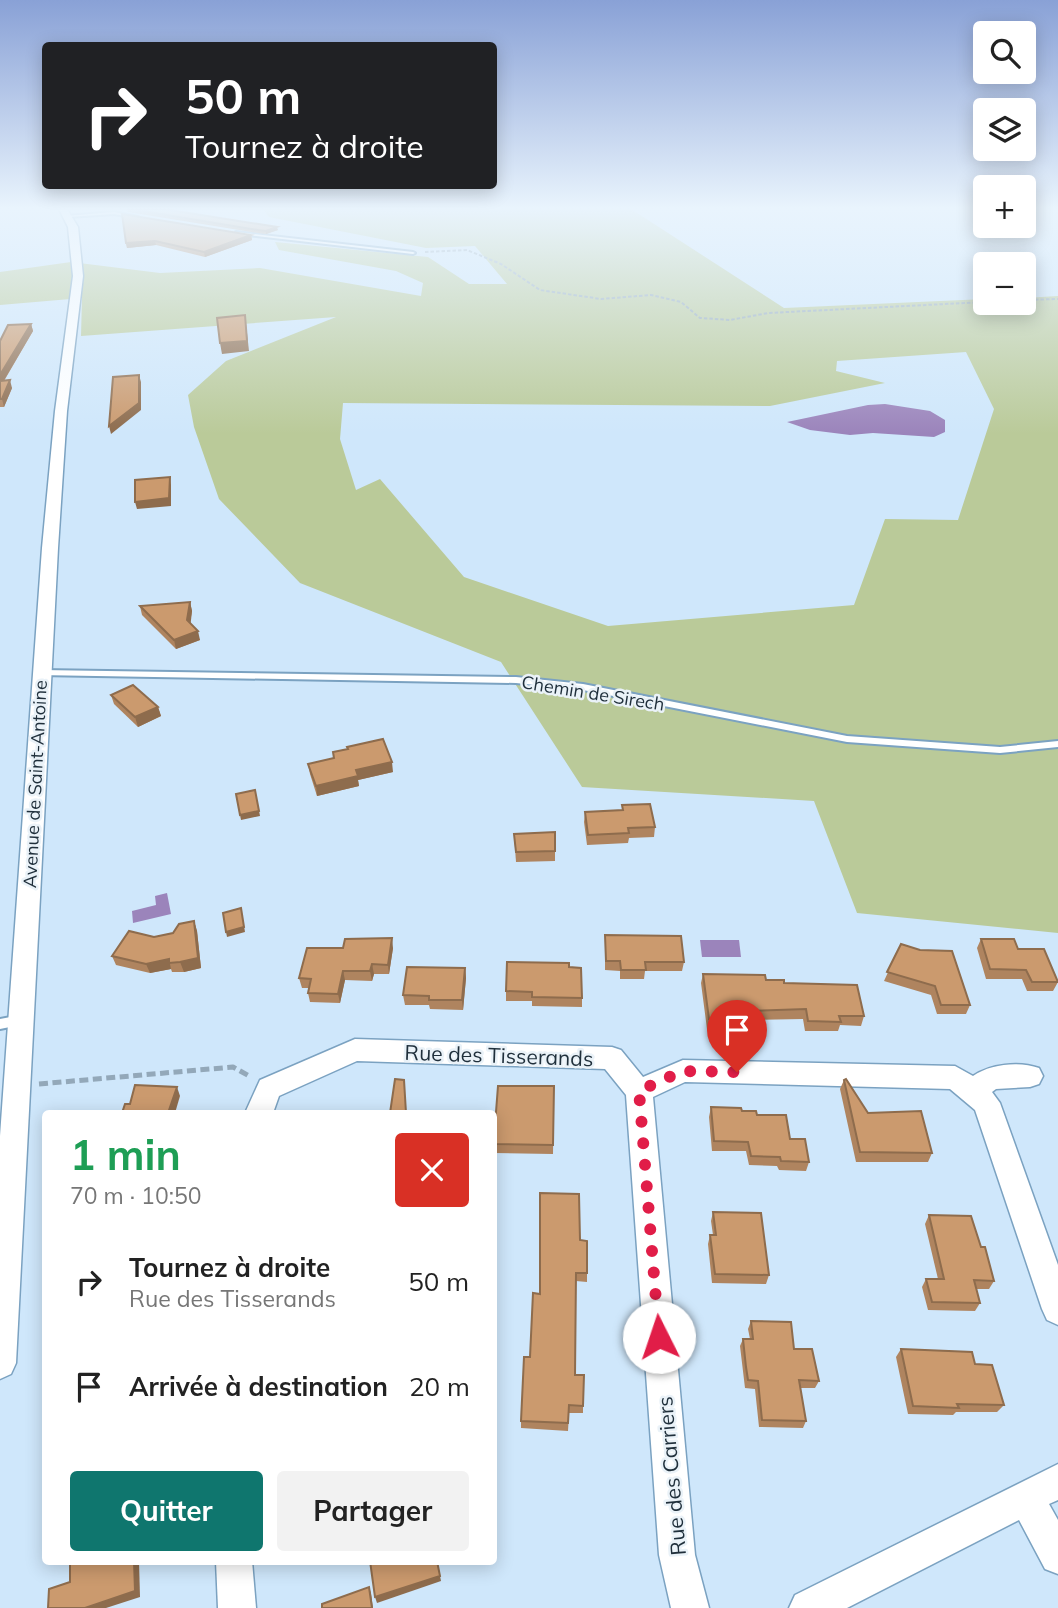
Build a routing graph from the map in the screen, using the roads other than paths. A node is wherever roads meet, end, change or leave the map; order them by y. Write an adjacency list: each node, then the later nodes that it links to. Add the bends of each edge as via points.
1 (77, 284): 2 (street, Avenue de Saint-Antoine, via 61,411)
2 (41, 673): 3 (lane, Chemin de Sirech, via 516,680 583,687 847,739 1000,750); 4 (street, Avenue de Saint-Antoine)
3 (1058, 744)
4 (22, 1019): 5 (lane); 11 (street, Avenue de Saint-Antoine)
5 (0, 1024)
6 (1030, 1076): 7 (street)
7 (964, 1085): 8 (street, via 682,1071); 10 (street, via 986,1103)
8 (639, 1091): 9 (street, Rue des Tisserands, via 612,1058 355,1050 269,1088); 17 (street, Rue des Carriers, via 677,1555)
9 (260, 1110)
10 (1058, 1309)
11 (0, 1363)
12 (1058, 1481): 13 (street)
13 (1026, 1497): 14 (street); 18 (street)
14 (1058, 1556)
15 (234, 1565): 16 (street)
16 (237, 1608)
17 (690, 1608)
18 (808, 1608)

